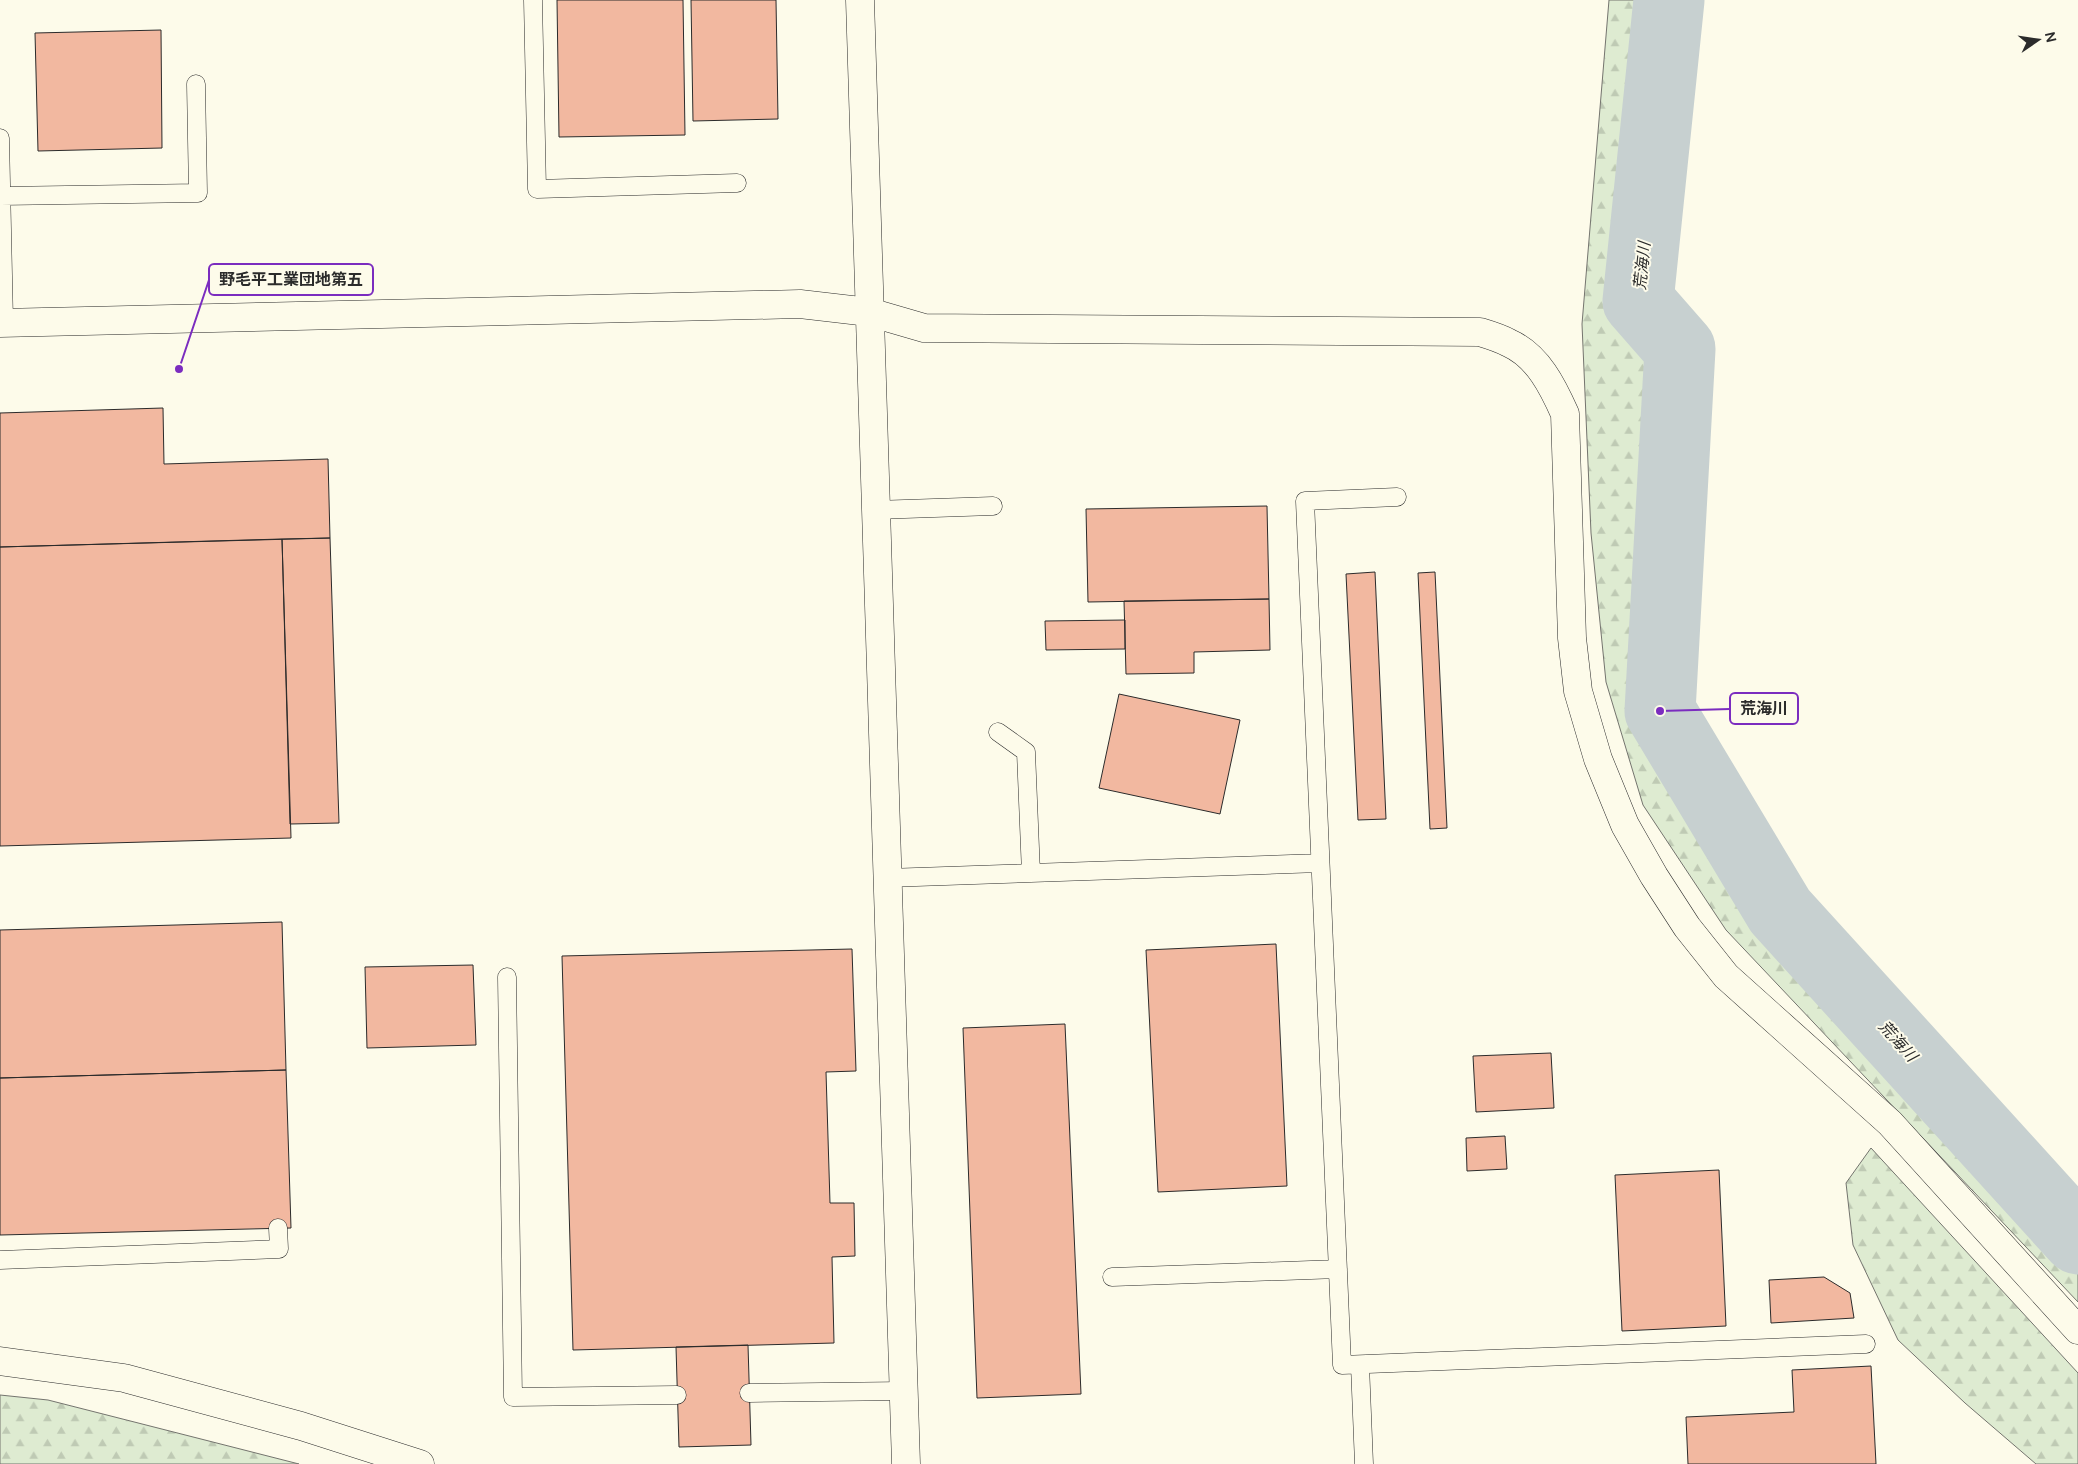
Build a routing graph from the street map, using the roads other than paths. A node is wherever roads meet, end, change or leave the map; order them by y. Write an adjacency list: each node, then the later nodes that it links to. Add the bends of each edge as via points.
1 (533, 0): 5 (lane, via 537,188)
2 (860, 0): 7 (street)
3 (196, 84): 6 (lane, via 198,193)
4 (0, 138): 6 (lane)
5 (737, 183)
6 (1, 196): 8 (lane)
7 (870, 312): 8 (street, via 800,304); 11 (street); 21 (street, via 924,328 1480,332 1511,343 1532,360 1551,383 1565,414 1572,638 1578,691 1601,767 1626,825 1654,876 1726,976 1890,1124)
8 (2, 322)
9 (1397, 497): 13 (lane, via 1305,501)
10 (993, 506): 11 (lane)
11 (876, 510): 15 (street)
12 (998, 732): 14 (lane, via 1026,752)
13 (1320, 863): 14 (lane); 19 (lane)
14 (1031, 873): 15 (lane)
15 (887, 878): 25 (street)
16 (507, 977): 27 (lane, via 513,1397)
17 (278, 1228): 18 (lane, via 279,1249)
18 (0, 1260)
19 (1338, 1268): 20 (lane); 24 (lane, via 1342,1365)
20 (1112, 1277)
21 (2078, 1330)
22 (1866, 1344): 24 (lane)
23 (0, 1360): 28 (street, via 124,1378 301,1426)
24 (1360, 1365): 30 (lane)
25 (903, 1391): 26 (lane); 29 (street)
26 (749, 1394)
27 (678, 1395)
28 (420, 1464)
29 (906, 1464)
30 (1364, 1464)

